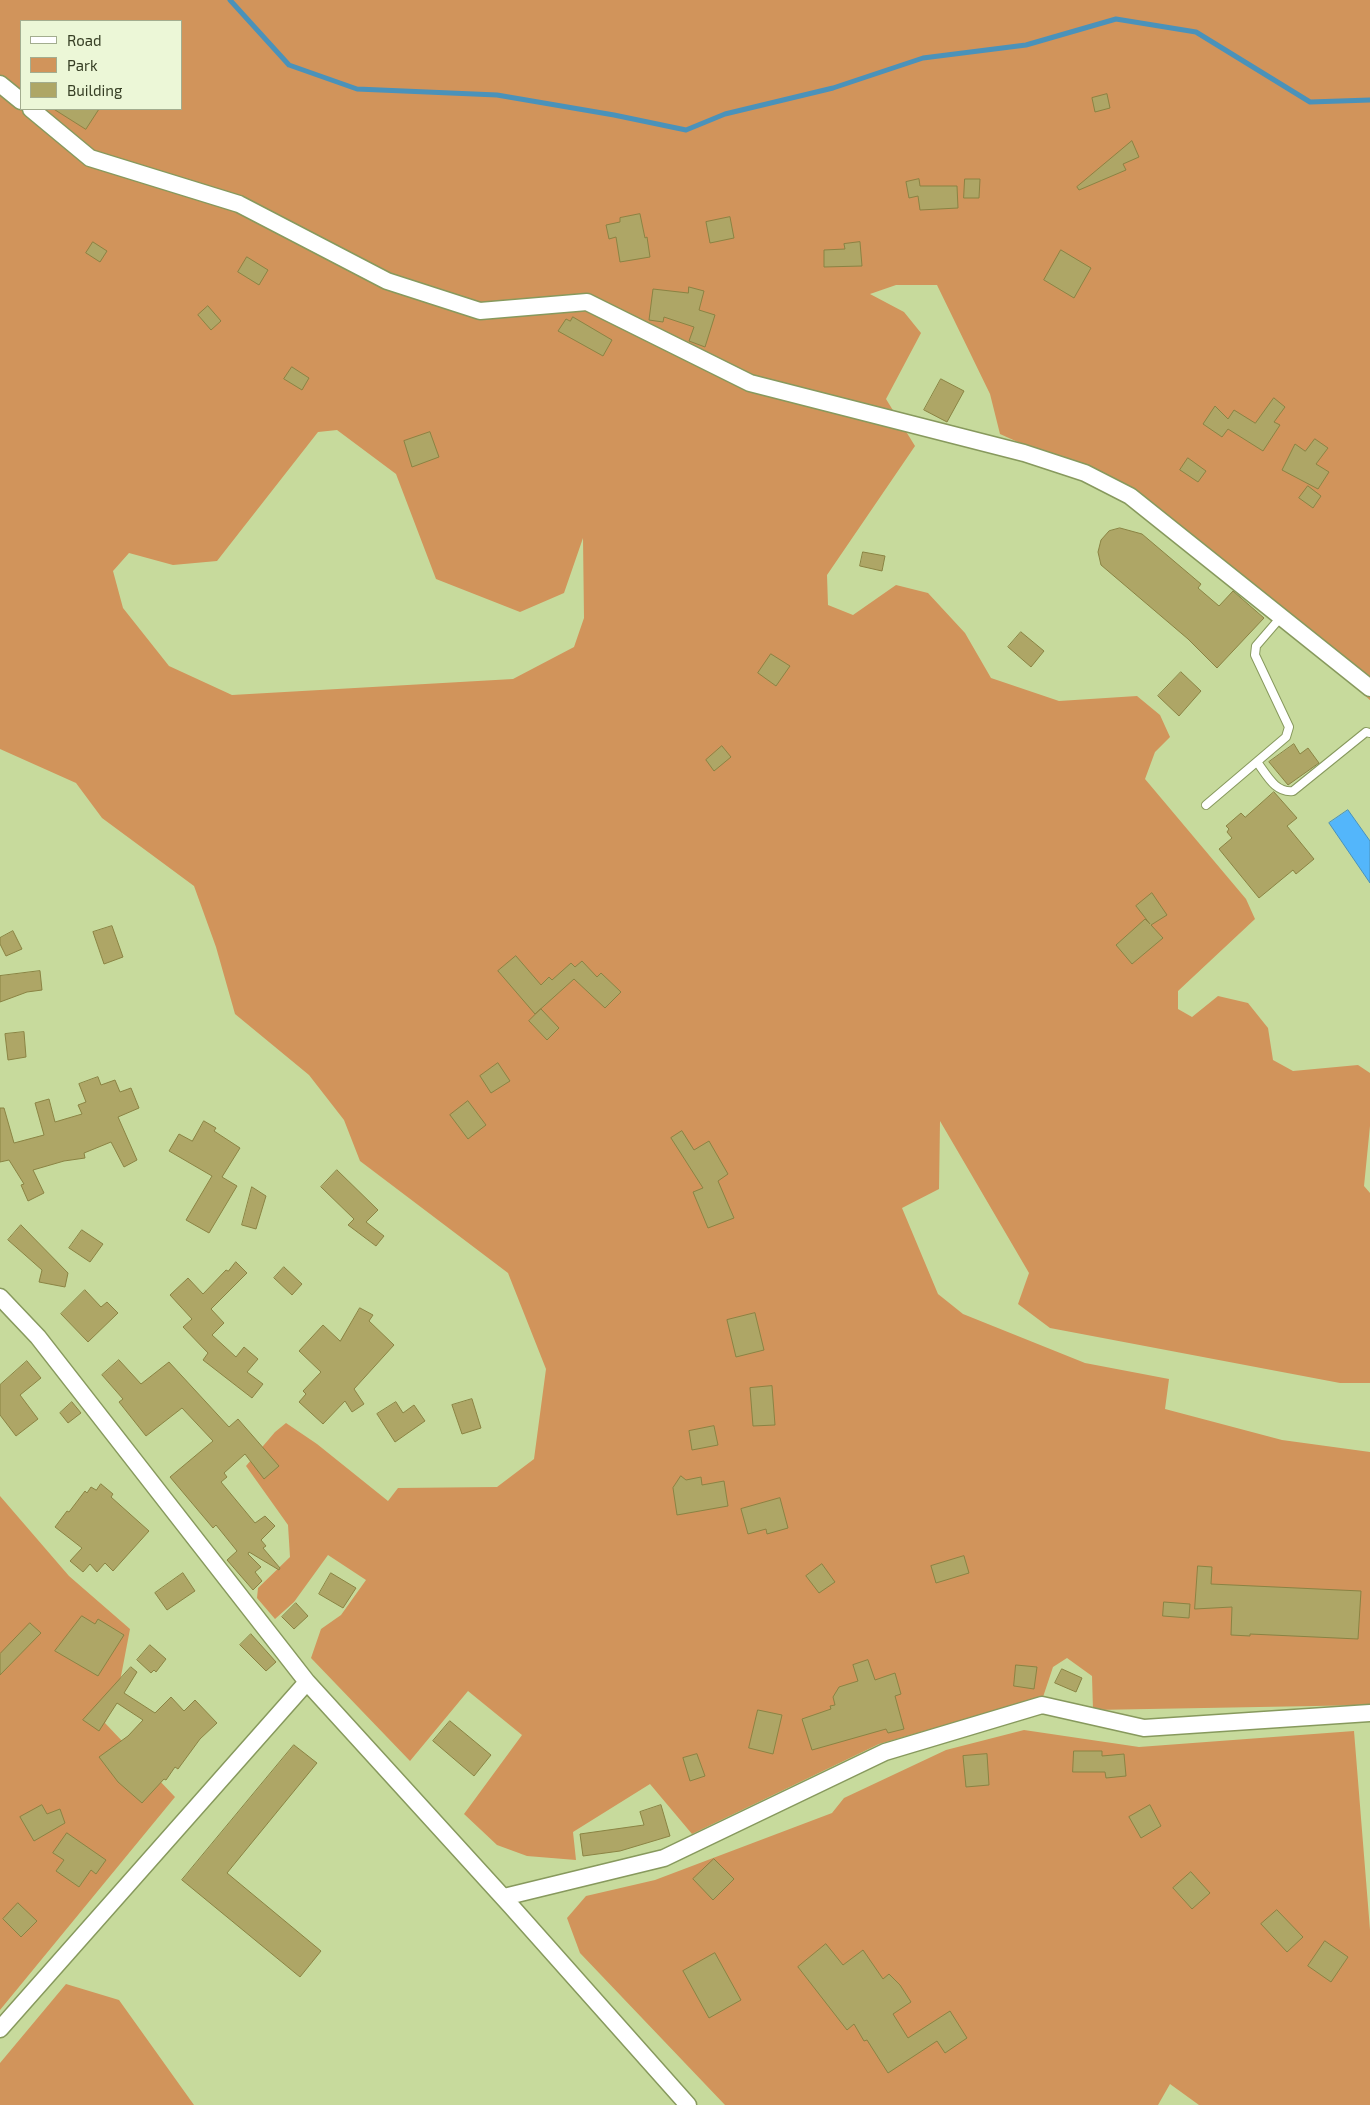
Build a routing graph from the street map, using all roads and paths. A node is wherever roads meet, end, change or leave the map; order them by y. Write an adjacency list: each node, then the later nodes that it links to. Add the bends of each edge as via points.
1 (0, 84): 2 (street)
2 (20, 99)
3 (32, 110): 4 (street, via 90,158 238,204 387,281 480,311 587,302 750,383 1024,453 1085,473 1130,496)
4 (1281, 618): 5 (street); 7 (lane, via 1256,646 1255,656 1289,727 1286,737)
5 (1370, 688)
6 (1370, 733): 7 (lane, via 1366,732 1293,791 1284,792 1277,787)
7 (1257, 762): 8 (lane)
8 (1206, 805)
9 (0, 1297): 10 (street, via 38,1337)
10 (307, 1682): 12 (street); 13 (street)
11 (1370, 1713): 12 (street, via 1144,1728 1042,1706 885,1752 664,1858)
12 (504, 1897): 14 (street)
13 (0, 2029)
14 (688, 2105)

